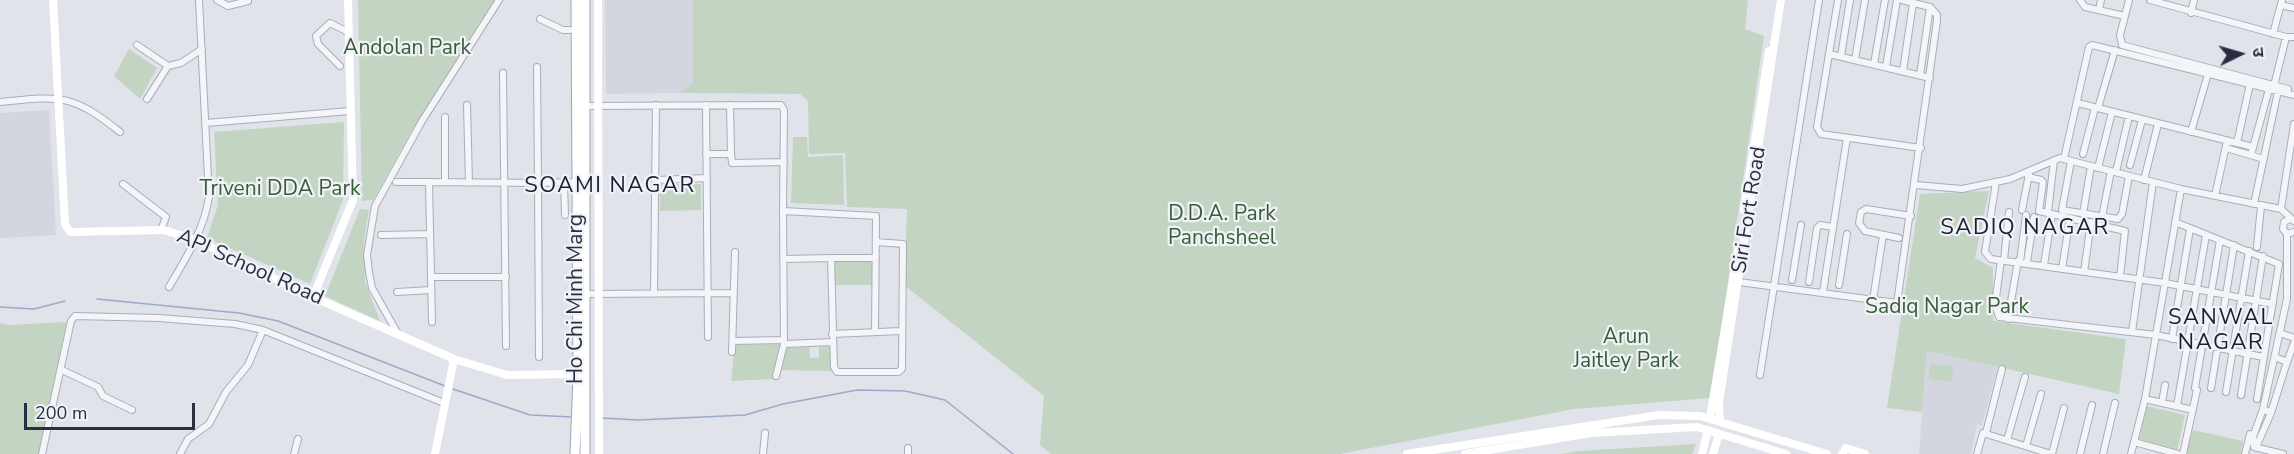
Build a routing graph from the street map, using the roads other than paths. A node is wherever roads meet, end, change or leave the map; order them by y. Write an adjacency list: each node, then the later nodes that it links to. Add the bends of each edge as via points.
1 (53, 0): 56 (street, APJ School Road)
2 (199, 0): 37 (street)
3 (217, 0): 23 (street, via 228,6)
4 (348, 0): 33 (street)
5 (499, 0): 192 (street, via 422,121 375,206 367,255 369,272 372,288)
6 (576, 0): 103 (main road, Ho Chi Minh Marg)
7 (585, 0): 64 (main road, Ho Chi Minh Marg)
8 (598, 0): 65 (street)
9 (1776, 0): 237 (street, Siri Fort Road)
10 (1782, 0): 161 (street, Siri Fort Road)
11 (1819, 0): 167 (street)
12 (1838, 0): 39 (street)
13 (1850, 0): 40 (street)
14 (1865, 0): 41 (street)
15 (1885, 0): 42 (street)
16 (1897, 0): 46 (street)
17 (1902, 0): 25 (street)
18 (2080, 0): 28 (street, via 2085,7)
19 (2101, 0): 28 (street)
20 (2129, 0): 30 (street)
21 (2150, 0): 29 (street)
22 (2194, 0): 29 (street)
23 (248, 1)
24 (2282, 2): 27 (street); 34 (street)
25 (1913, 3): 26 (street); 47 (street)
26 (1930, 7): 50 (street); 51 (street, via 1937,15)
27 (2294, 8)
28 (2099, 10): 30 (street)
29 (2192, 13): 34 (street)
30 (2125, 16): 53 (street, via 2120,35 2122,45)
31 (540, 19): 32 (street)
32 (570, 30)
33 (348, 32): 44 (street, via 330,24 316,36 318,44); 67 (street)
34 (2273, 34): 35 (street)
35 (2290, 37): 53 (street)
36 (137, 45): 43 (street)
37 (202, 50): 43 (street); 72 (street)
38 (2115, 50): 49 (street); 59 (street, via 2089,47); 66 (street)
39 (1829, 54): 40 (street); 77 (street, via 1817,131)
40 (1840, 56): 41 (street)
41 (1855, 60): 42 (street)
42 (1874, 64): 46 (street)
43 (168, 66): 57 (street)
44 (340, 66)
45 (537, 67): 108 (street)
46 (1886, 67): 47 (street)
47 (1903, 71): 50 (street)
48 (503, 73): 107 (street)
49 (2208, 74): 52 (street); 76 (street)
50 (1920, 75): 51 (street)
51 (1930, 78): 81 (street)
52 (2250, 84): 53 (street); 78 (street)
53 (2274, 89): 54 (street); 55 (street); 80 (street); 87 (street)
54 (2288, 89)
55 (2294, 95)
56 (58, 97): 58 (street); 75 (street, via 80,104); 131 (street, APJ School Road, via 66,228 73,233)
57 (147, 99)
58 (0, 102)
59 (2078, 103): 66 (street); 86 (street)
60 (467, 105): 106 (street)
61 (656, 105): 62 (street); 65 (street); 97 (street)
62 (706, 105): 63 (street); 82 (street)
63 (730, 105): 83 (street); 90 (street, via 782,106)
64 (585, 106): 65 (street); 176 (main road, Ho Chi Minh Marg)
65 (598, 106): 177 (street)
66 (2097, 108): 68 (street); 84 (street)
67 (351, 111): 72 (street); 180 (street, via 353,200)
68 (2112, 112): 69 (street); 92 (street)
69 (2129, 116): 71 (street); 93 (street)
70 (445, 117): 101 (street)
71 (2142, 120): 74 (street); 91 (street)
72 (206, 123): 140 (street, via 209,197)
73 (2294, 123): 114 (street)
74 (2158, 124): 76 (street); 98 (street)
75 (120, 132)
76 (2192, 132): 79 (street)
77 (1847, 138): 81 (street); 128 (street)
78 (2237, 143): 79 (street); 80 (street)
79 (2227, 144): 85 (street); 112 (street)
80 (2253, 147): 85 (street)
81 (1921, 148): 110 (street)
82 (706, 154): 83 (street); 96 (street)
83 (731, 154): 90 (street, via 732,163)
84 (2083, 154)
85 (2251, 155): 87 (street)
86 (2064, 159): 88 (street); 89 (street)
87 (2264, 159): 113 (street)
88 (2054, 160): 94 (street); 117 (street)
89 (2071, 161): 92 (street); 118 (street, via 2062,210)
90 (784, 162): 115 (street)
91 (2130, 165)
92 (2095, 167): 93 (street); 118 (street)
93 (2113, 172): 95 (street); 122 (street)
94 (2029, 174): 104 (street); 117 (street, via 2043,183 2039,211); 151 (street)
95 (2129, 176): 98 (street); 122 (street, via 2121,217)
96 (707, 178): 97 (street); 173 (street)
97 (656, 180): 178 (street)
98 (2144, 180): 105 (street)
99 (396, 182): 100 (street)
100 (429, 182): 101 (street); 133 (street)
101 (445, 182): 106 (street)
102 (564, 182): 103 (street); 108 (street); 119 (street)
103 (577, 182): 218 (main road, Ho Chi Minh Marg)
104 (1996, 182): 110 (street, via 1962,189); 150 (street, via 1985,252 1991,259)
105 (2153, 182): 111 (street); 159 (street)
106 (469, 183): 107 (street)
107 (505, 183): 108 (street); 157 (street)
108 (538, 183): 208 (street)
109 (123, 184): 130 (street, via 166,218)
110 (1916, 185): 120 (street)
111 (2181, 189): 112 (street); 126 (street)
112 (2215, 196): 113 (street)
113 (2258, 205): 114 (street); 143 (street)
114 (2281, 209): 124 (street)
115 (783, 211): 141 (street, via 874,214); 149 (street)
116 (2009, 212): 150 (street)
117 (2050, 213): 123 (street); 153 (street)
118 (2083, 214): 122 (street)
119 (565, 215)
120 (1911, 216): 136 (street, via 1863,210 1861,227); 181 (street, via 1898,303)
121 (2034, 217): 152 (street)
122 (2102, 217)
123 (2070, 218): 125 (street); 154 (street)
124 (2292, 220): 132 (street, via 2283,224 2283,229)
125 (2091, 222): 155 (street); 158 (street, via 2125,231)
126 (2175, 222): 129 (street); 163 (street)
127 (1801, 225): 160 (street)
128 (1833, 227): 162 (street, via 1817,228); 172 (street)
129 (2190, 229): 137 (street); 165 (street)
130 (161, 230): 131 (street, APJ School Road); 140 (street, APJ School Road)
131 (116, 232): 140 (street, via 165,235)
132 (2290, 233): 190 (street, via 2287,299)
133 (430, 234): 135 (street); 156 (street)
134 (1847, 234): 164 (street)
135 (381, 235)
136 (1883, 235): 138 (street); 181 (street)
137 (2206, 235): 139 (street); 168 (street)
138 (1899, 238)
139 (2220, 240): 142 (street); 170 (street)
140 (195, 242): 166 (street); 180 (street, APJ School Road); 211 (street)
141 (876, 242): 148 (street); 188 (street, via 903,244)
142 (2234, 245): 144 (street); 175 (street)
143 (2257, 247)
144 (2249, 251): 146 (street); 179 (street)
145 (735, 252): 174 (street)
146 (2263, 256): 182 (street); 183 (street, via 2278,264)
147 (831, 258): 148 (street); 149 (street); 191 (street)
148 (876, 258): 187 (street)
149 (784, 259): 198 (street)
150 (2002, 260): 151 (street); 184 (street, via 1995,304 1999,317)
151 (2019, 262): 152 (street); 184 (street)
152 (2027, 262): 153 (street)
153 (2044, 266): 154 (street)
154 (2062, 269): 155 (street)
155 (2084, 272): 158 (street)
156 (431, 277): 157 (street); 169 (street)
157 (506, 277): 203 (street)
158 (2120, 277): 159 (street)
159 (2139, 279): 163 (street); 189 (street)
160 (1792, 280)
161 (1739, 282): 167 (street); 239 (street, Siri Fort Road, via 1719,403)
162 (1809, 282)
163 (2165, 283): 165 (street); 193 (street)
164 (1839, 285)
165 (2180, 285): 168 (street); 196 (street)
166 (169, 286)
167 (1776, 286): 172 (street); 215 (street)
168 (2197, 288): 170 (street); 200 (street)
169 (431, 290): 171 (street); 185 (street)
170 (2211, 290): 175 (street); 202 (street)
171 (397, 292)
172 (1823, 292): 181 (street)
173 (708, 293): 174 (street); 178 (street); 194 (street)
174 (734, 293): 197 (street)
175 (2227, 293): 179 (street); 204 (street)
176 (585, 294): 177 (street); 218 (main road, Ho Chi Minh Marg)
177 (598, 294): 178 (street); 250 (street)
178 (654, 294)
179 (2241, 296): 182 (street); 205 (street)
180 (313, 297): 192 (street, APJ School Road)
181 (1873, 300)
182 (2256, 300): 183 (street); 207 (street)
183 (2273, 304): 209 (street)
184 (2008, 320): 189 (street)
185 (432, 322)
186 (263, 330): 214 (street, via 161,318 75,316 70,321); 224 (street); 254 (street, via 248,364 226,392 209,424 188,439)
187 (875, 332): 188 (street); 191 (street)
188 (901, 332): 199 (street, via 902,369 898,372 837,372)
189 (2132, 332): 193 (street)
190 (2280, 333): 195 (street); 210 (street)
191 (832, 334): 199 (street)
192 (399, 336): 211 (street, APJ School Road)
193 (2156, 336): 196 (street); 225 (street)
194 (708, 337)
195 (2294, 338)
196 (2172, 339): 200 (street)
197 (733, 341): 198 (street); 206 (street)
198 (784, 342): 199 (street); 216 (street)
199 (833, 342)
200 (2188, 342): 202 (street); 230 (street)
201 (2294, 343): 212 (street)
202 (2203, 345): 204 (street); 234 (street)
203 (506, 346)
204 (2217, 348): 205 (street); 220 (street)
205 (2233, 351): 207 (street); 221 (street)
206 (732, 352)
207 (2248, 354): 209 (street); 223 (street)
208 (539, 357)
209 (2264, 357): 226 (street)
210 (2275, 357): 212 (street); 232 (street)
211 (453, 360): 218 (street, via 509,379); 224 (street)
212 (2287, 362): 235 (street)
213 (2002, 369): 243 (street)
214 (62, 370): 233 (street, via 98,387 103,396); 253 (street)
215 (1760, 375)
216 (776, 376)
217 (2025, 377): 246 (street)
218 (580, 378): 251 (main road, Ho Chi Minh Marg); 257 (main road, Ho Chi Minh Marg)
219 (2165, 385): 228 (street)
220 (2211, 388)
221 (2226, 392)
222 (2042, 394): 248 (street)
223 (2241, 395)
224 (444, 399): 256 (street)
225 (2145, 399): 228 (street); 247 (street)
226 (2257, 399)
227 (2115, 403): 270 (street)
228 (2162, 403): 230 (street)
229 (2092, 405): 269 (street)
230 (2177, 406): 234 (street)
231 (2064, 408): 268 (street)
232 (2263, 409): 235 (street); 249 (street, via 2253,437)
233 (132, 410)
234 (2193, 410): 273 (street)
235 (2271, 412): 249 (street)
236 (1665, 415): 237 (street); 240 (street, via 1658,420); 259 (street)
237 (1710, 418): 239 (street)
238 (2253, 419): 274 (street)
239 (1720, 421): 264 (street)
240 (1665, 428): 241 (street); 260 (street, via 1591,433)
241 (1708, 430): 244 (street); 261 (street)
242 (765, 433): 258 (street)
243 (1986, 433): 246 (street); 267 (street, via 1982,434)
244 (1719, 434): 262 (street); 263 (street)
245 (298, 439): 255 (street)
246 (2007, 440): 248 (street)
247 (2134, 442): 252 (street); 271 (street)
248 (2026, 446): 268 (street)
249 (2256, 446): 275 (street); 276 (street)
250 (597, 451)
251 (585, 452)
252 (2159, 452): 272 (street)
253 (42, 454)
254 (180, 454)
255 (294, 454)
256 (435, 454)
257 (575, 454)
258 (763, 454)
259 (1407, 454)
260 (1465, 454)
261 (1702, 454)
262 (1713, 454)
263 (1786, 454)
264 (1827, 454)
265 (1842, 454): 266 (street, via 1846,448)
266 (1865, 454)
267 (1977, 454)
268 (2052, 454)
269 (2080, 454)
270 (2103, 454)
271 (2131, 454)
272 (2178, 454)
273 (2183, 454)
274 (2245, 454)
275 (2251, 454)
276 (2283, 454)

